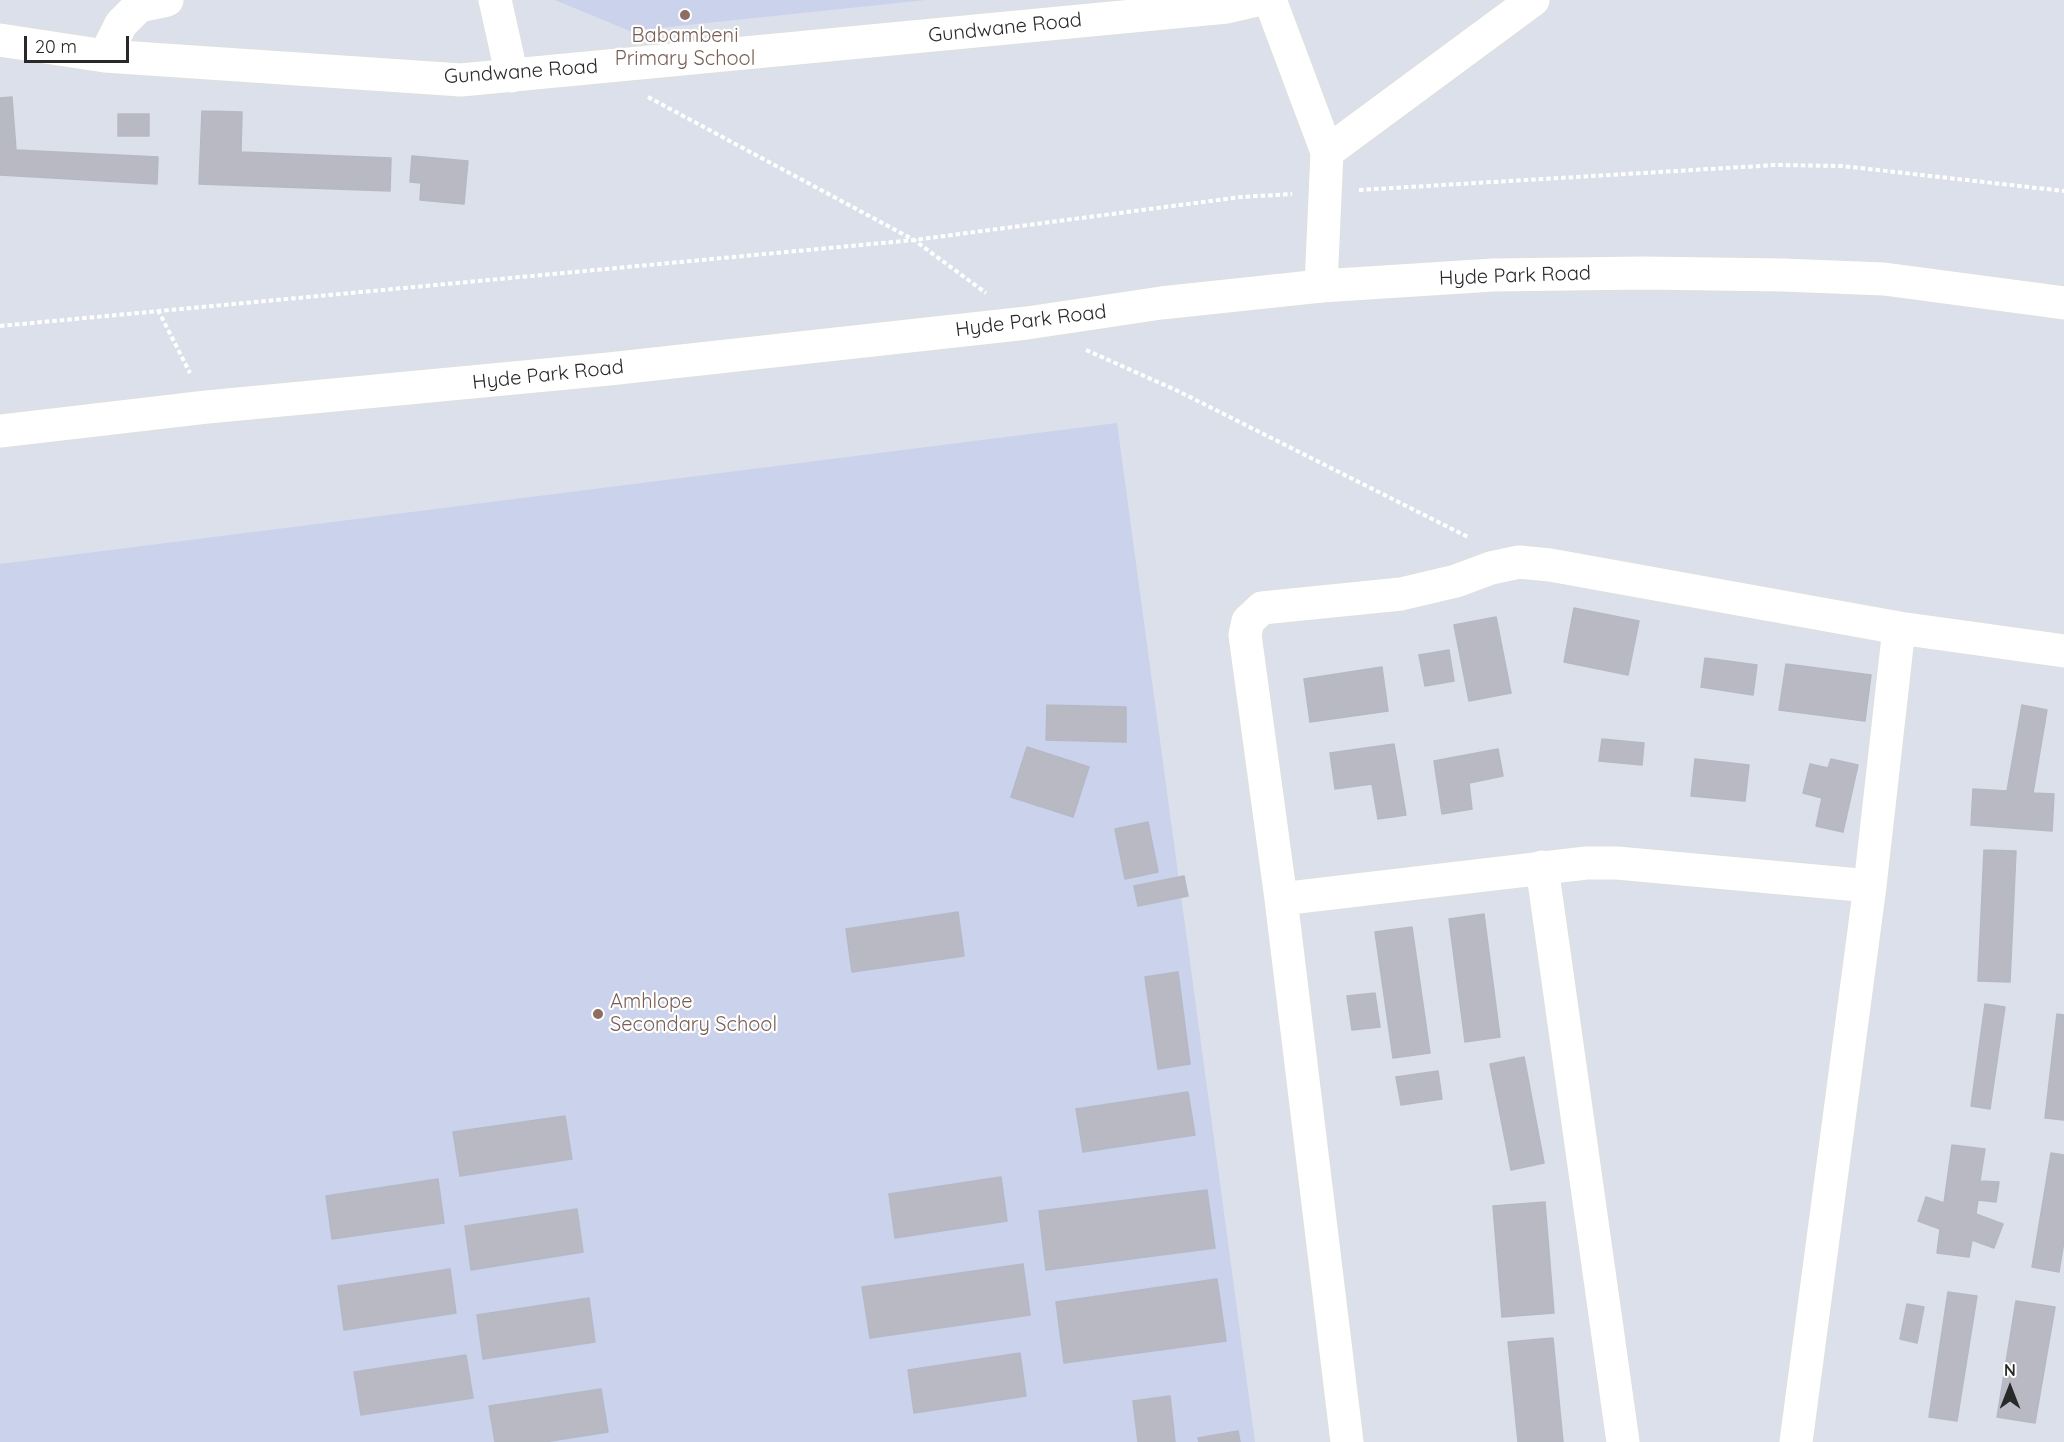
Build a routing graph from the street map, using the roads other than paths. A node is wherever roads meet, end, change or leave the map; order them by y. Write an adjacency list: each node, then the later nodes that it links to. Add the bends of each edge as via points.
1 (166, 0): 7 (street, via 140,6 121,24)
2 (495, 0): 8 (street)
3 (1257, 0): 8 (street, Gundwane Road, via 1227,7)
4 (1270, 0): 9 (street)
5 (1533, 0): 9 (street)
6 (0, 40): 7 (street, Gundwane Road)
7 (105, 56): 8 (street, Gundwane Road, via 461,80)
8 (512, 76)
9 (1327, 152): 10 (street)
10 (1321, 286): 11 (street, Hyde Park Road, via 1493,275 1783,275 1884,279); 12 (street, Hyde Park Road, via 609,369)
11 (2064, 303)
12 (0, 431)
13 (1899, 628): 14 (street); 16 (street); 17 (street, via 1519,562 1401,594 1262,608 1248,621 1245,634)
14 (2064, 651)
15 (1542, 867): 16 (street, via 1617,862); 17 (street); 19 (street)
16 (1870, 886): 20 (street)
17 (1281, 899): 18 (street)
18 (1347, 1442)
19 (1623, 1442)
20 (1796, 1442)

